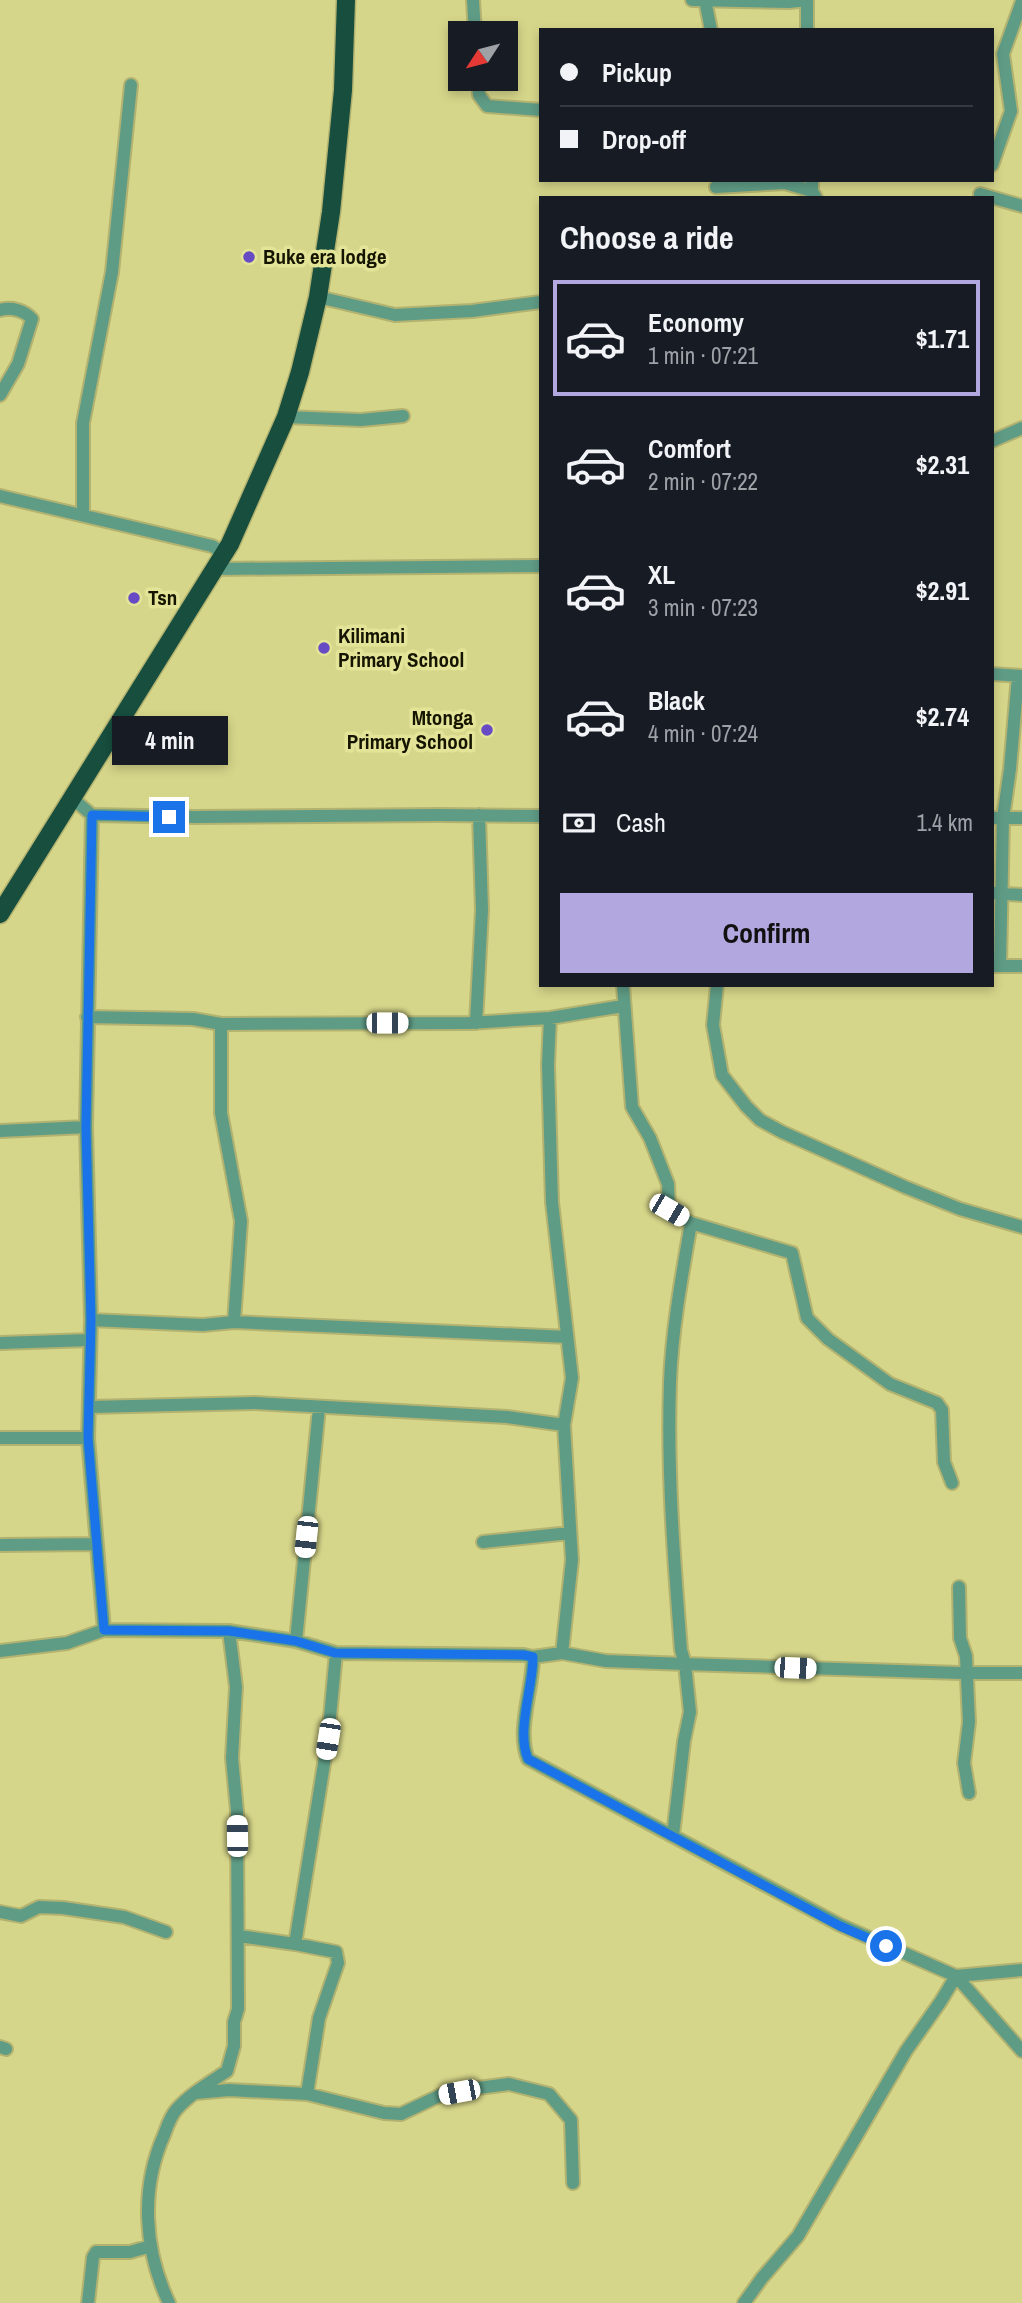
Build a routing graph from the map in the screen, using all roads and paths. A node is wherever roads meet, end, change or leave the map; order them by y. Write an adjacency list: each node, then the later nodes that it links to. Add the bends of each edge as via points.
1 (345, 0): 17 (highway, via 343,90)
2 (473, 0): 6 (street)
3 (701, 0): 4 (street); 7 (street)
4 (807, 0): 8 (street)
5 (1022, 1): 12 (street, via 1003,54 1011,111)
6 (474, 21)
7 (710, 28)
8 (807, 28)
9 (131, 85): 26 (street, via 112,272 83,423)
10 (479, 91): 11 (street, via 487,106)
11 (539, 110)
12 (994, 159)
13 (716, 183): 14 (street, via 785,183)
14 (813, 190)
15 (994, 199): 16 (street)
16 (1022, 206)
17 (318, 298): 18 (street, via 395,315 472,312); 22 (highway)
18 (539, 302)
19 (0, 310): 20 (street, via 9,308 32,319 18,364)
20 (0, 395)
21 (403, 416): 22 (street, via 361,420)
22 (286, 417): 27 (highway)
23 (1022, 428): 24 (street)
24 (994, 440)
25 (0, 496): 26 (street)
26 (83, 515): 27 (street, via 212,546)
27 (220, 561): 28 (street); 31 (highway)
28 (539, 566)
29 (994, 674): 30 (street)
30 (1020, 676): 35 (street, via 1010,769)
31 (73, 799): 32 (street); 39 (highway)
32 (92, 815): 33 (street); 45 (street)
33 (479, 815): 34 (street); 47 (street, via 482,910)
34 (539, 816)
35 (998, 818): 36 (street); 37 (street)
36 (1022, 818)
37 (996, 893): 38 (street); 41 (street)
38 (1022, 895)
39 (0, 914)
40 (1022, 965): 41 (street)
41 (996, 966)
42 (624, 987): 44 (street)
43 (717, 987): 52 (street, via 713,1025 722,1075 760,1120 905,1187)
44 (623, 1006): 46 (street); 51 (street, via 632,1107 668,1184 669,1210)
45 (87, 1017): 48 (street, via 194,1019); 49 (street)
46 (550, 1018): 47 (street); 55 (street, via 552,1202)
47 (476, 1023): 48 (street)
48 (220, 1024): 54 (street, via 221,1113 241,1221)
49 (86, 1127): 50 (street); 53 (street)
50 (0, 1131)
51 (691, 1223): 63 (street, via 792,1253 807,1318 890,1384 937,1403 942,1410 944,1462); 76 (street, via 670,1381 671,1514)
52 (1022, 1227)
53 (91, 1320): 54 (street); 56 (street)
54 (234, 1322): 55 (street)
55 (567, 1337): 60 (street, via 572,1378)
56 (90, 1340): 57 (street); 58 (street)
57 (0, 1343)
58 (90, 1407): 59 (street, via 255,1403); 62 (street)
59 (319, 1408): 60 (street, via 507,1417); 71 (street)
60 (564, 1425): 64 (street)
61 (0, 1438): 62 (street)
62 (88, 1438): 66 (street)
63 (952, 1483)
64 (570, 1533): 65 (street); 74 (street, via 572,1560)
65 (482, 1542)
66 (96, 1544): 67 (street); 69 (street)
67 (0, 1545)
68 (960, 1587): 78 (street, via 960,1638)
69 (104, 1630): 70 (street); 72 (street, via 67,1643)
70 (229, 1631): 71 (street); 83 (street, via 236,1687 232,1758)
71 (296, 1641): 73 (street)
72 (0, 1651)
73 (335, 1653): 75 (street); 84 (street, via 328,1739)
74 (562, 1653): 75 (street); 76 (street, via 606,1661)
75 (533, 1657): 80 (street, via 524,1749 528,1759)
76 (685, 1664): 78 (street); 80 (street, via 690,1712)
77 (1022, 1673): 78 (street)
78 (967, 1674): 79 (street, via 969,1722 964,1763)
79 (969, 1793)
80 (673, 1835): 86 (street, via 840,1926)
81 (0, 1912): 82 (street, via 21,1916 39,1908 63,1908 124,1917)
82 (166, 1932)
83 (239, 1936): 84 (street); 88 (street, via 238,2009 228,2071)
84 (295, 1944): 89 (street, via 336,1952 338,1963 319,2018)
85 (1022, 1970): 86 (street)
86 (956, 1976): 87 (street); 94 (street, via 906,2051 798,2236)
87 (1022, 2051)
88 (194, 2093): 89 (street); 91 (street, via 173,2113 153,2158)
89 (307, 2094): 90 (street, via 401,2114 441,2095 509,2084 549,2094 571,2120)
90 (573, 2183)
91 (151, 2246): 92 (street, via 130,2252 96,2252); 93 (street)
92 (88, 2303)
93 (169, 2303)
94 (744, 2303)

